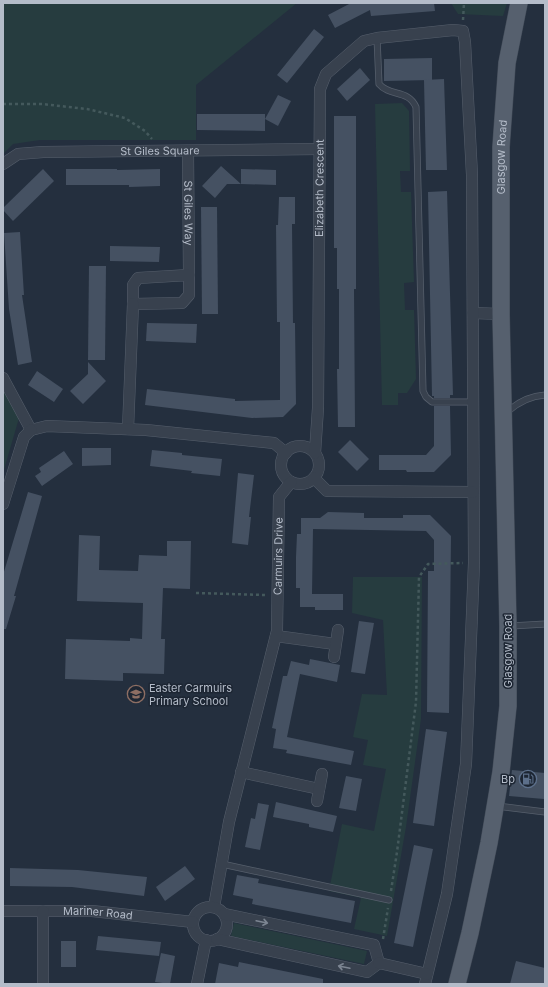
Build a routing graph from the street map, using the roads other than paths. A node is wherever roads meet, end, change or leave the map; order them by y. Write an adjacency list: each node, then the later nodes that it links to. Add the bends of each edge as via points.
1 (519, 3): 9 (main road, Glasgow Road, via 507,63 501,140)
2 (377, 38): 3 (street, Elizabeth Crescent, via 364,41 326,74 320,89); 8 (street, Elizabeth Crescent, via 463,31 472,175); 12 (lane, via 379,84 387,91 407,96 416,107 423,391 432,402)
3 (319, 149): 4 (street, St Giles Square); 17 (street, Elizabeth Crescent, via 318,408)
4 (188, 151): 5 (street, St Giles Square, via 43,152 18,154); 6 (street, St Giles Way)
5 (3, 164)
6 (189, 275): 7 (street, via 138,278 133,285); 7 (street, St Giles Way, via 189,295 182,303)
7 (133, 304): 14 (street)
8 (473, 313): 9 (street); 12 (street)
9 (502, 314): 13 (main road, Glasgow Road)
10 (3, 378): 15 (street)
11 (545, 395): 13 (lane, via 522,401)
12 (473, 402): 20 (street)
13 (504, 415): 23 (main road, Glasgow Road)
14 (128, 429): 15 (street, via 47,426); 16 (street, via 274,443)
15 (31, 430): 21 (street, via 24,437)
16 (286, 453): 17 (street, via 297,446 310,448); 19 (street, via 282,459 282,472)
17 (315, 453): 18 (street, via 319,459 319,468)
18 (314, 478): 19 (street, via 302,484); 20 (street, via 327,491)
19 (291, 482): 25 (street, Carmuirs Drive, via 279,497)
20 (474, 492): 43 (street, via 474,563 466,764 447,894)
21 (3, 504)
22 (545, 624): 23 (lane)
23 (508, 626): 32 (main road, Glasgow Road, via 508,706)
24 (338, 630): 26 (street)
25 (276, 636): 26 (street); 28 (street, Carmuirs Drive)
26 (336, 644): 27 (street)
27 (334, 657)
28 (241, 772): 30 (street); 34 (street, Carmuirs Drive)
29 (322, 774): 30 (street)
30 (319, 789): 31 (street)
31 (316, 801)
32 (495, 806): 33 (lane); 46 (main road, Glasgow Road, via 470,932)
33 (545, 812)
34 (222, 864): 35 (lane); 36 (street, Carmuirs Drive)
35 (389, 900)
36 (214, 907): 39 (street); 40 (street, via 200,909)
37 (3, 910): 38 (street, Mariner Road)
38 (43, 911): 40 (street, Mariner Road, via 92,911); 44 (street)
39 (224, 914): 41 (street, via 227,924 225,931 222,936); 42 (street, one-way to 42, via 374,946)
40 (193, 922): 41 (street, via 193,929 200,938)
41 (212, 940): 42 (street, one-way to 41, via 367,972); 45 (street)
42 (379, 962): 43 (street)
43 (426, 979)
44 (43, 984)
45 (197, 984)
46 (456, 984)

